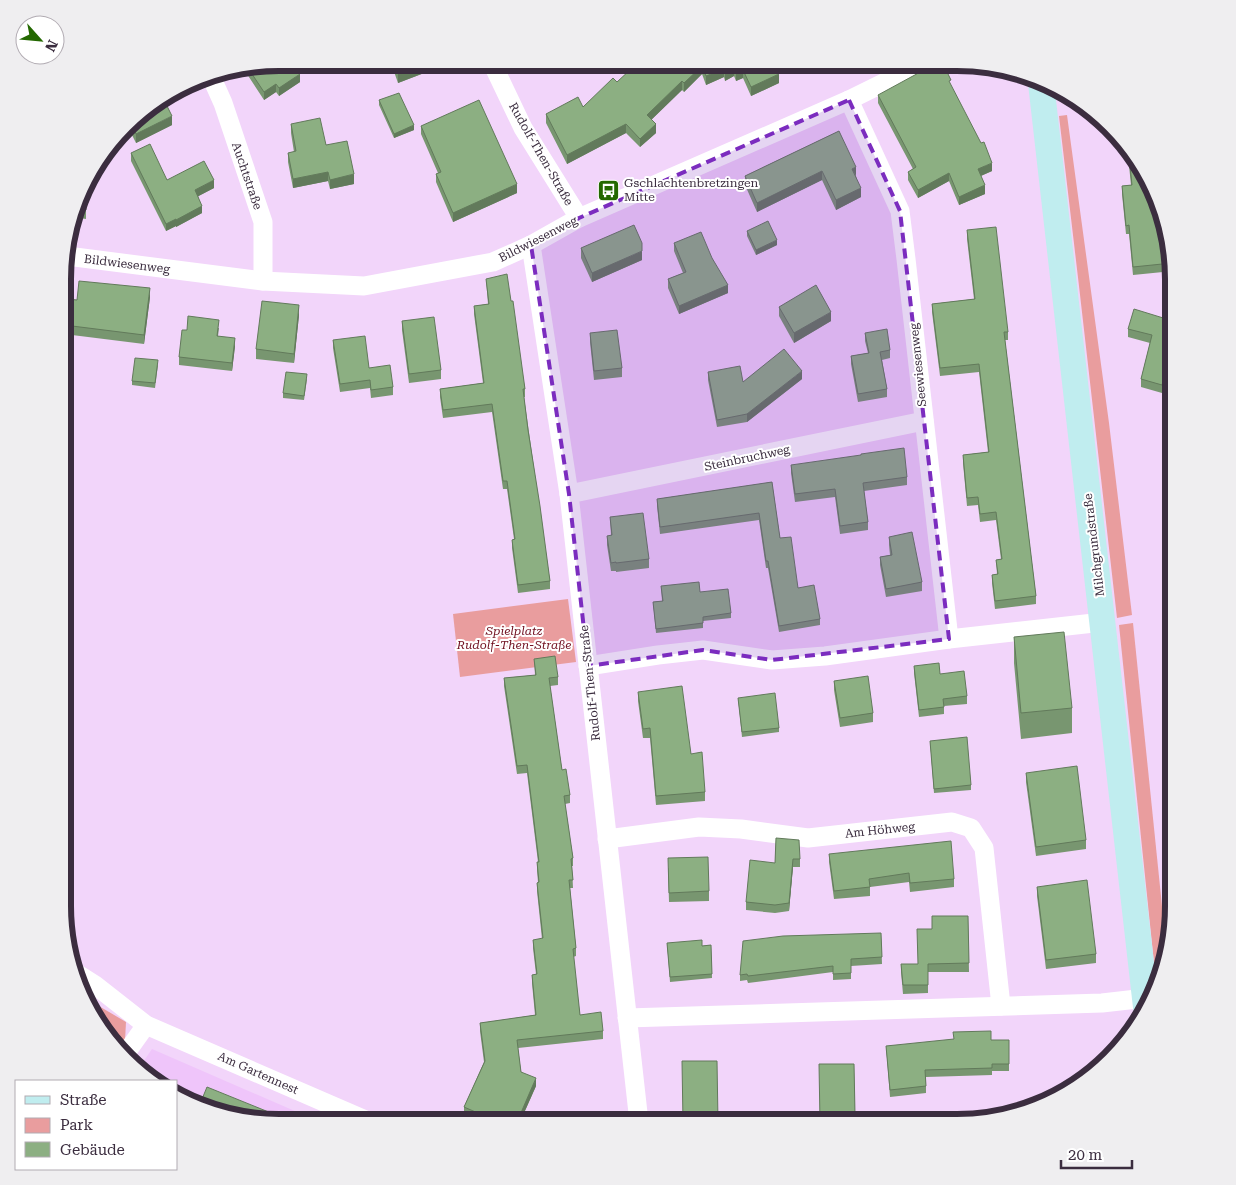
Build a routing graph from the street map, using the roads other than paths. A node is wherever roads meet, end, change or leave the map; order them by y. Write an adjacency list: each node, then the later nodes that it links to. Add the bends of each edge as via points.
1 (496, 71): 6 (street, Rudolf-Then-Straße, via 523,128)
2 (908, 71): 5 (street, Bildwiesenweg)
3 (213, 82): 9 (street, Auchtstraße, via 262,222)
4 (1042, 90): 12 (street, Milchgrundstraße)
5 (849, 100): 6 (street, Bildwiesenweg); 10 (street, Seewiesenweg, via 900,211)
6 (579, 218): 7 (street, Bildwiesenweg)
7 (530, 245): 9 (street, Bildwiesenweg, via 492,262 364,286); 11 (street, Rudolf-Then-Straße)
8 (73, 257): 9 (street, Bildwiesenweg)
9 (263, 281)
10 (924, 421): 11 (street, Steinbruchweg); 13 (street, Seewiesenweg)
11 (570, 494): 14 (street, Rudolf-Then-Straße)
12 (1103, 622): 13 (street); 17 (street, Milchgrundstraße)
13 (949, 639): 14 (street, via 772,660 704,650)
14 (588, 666): 15 (street, Rudolf-Then-Straße)
15 (607, 839): 19 (street, Am Höhweg, via 699,827 808,838 952,822 971,828 984,848); 20 (street, Rudolf-Then-Straße)
16 (84, 978): 21 (street, Am Gartennest)
17 (1145, 993)
18 (1140, 1003): 19 (street)
19 (1001, 1006): 20 (street)
20 (627, 1018): 24 (street, Rudolf-Then-Straße)
21 (146, 1024): 22 (street); 23 (street, Am Gartennest)
22 (129, 1049)
23 (352, 1114)
24 (638, 1114)

